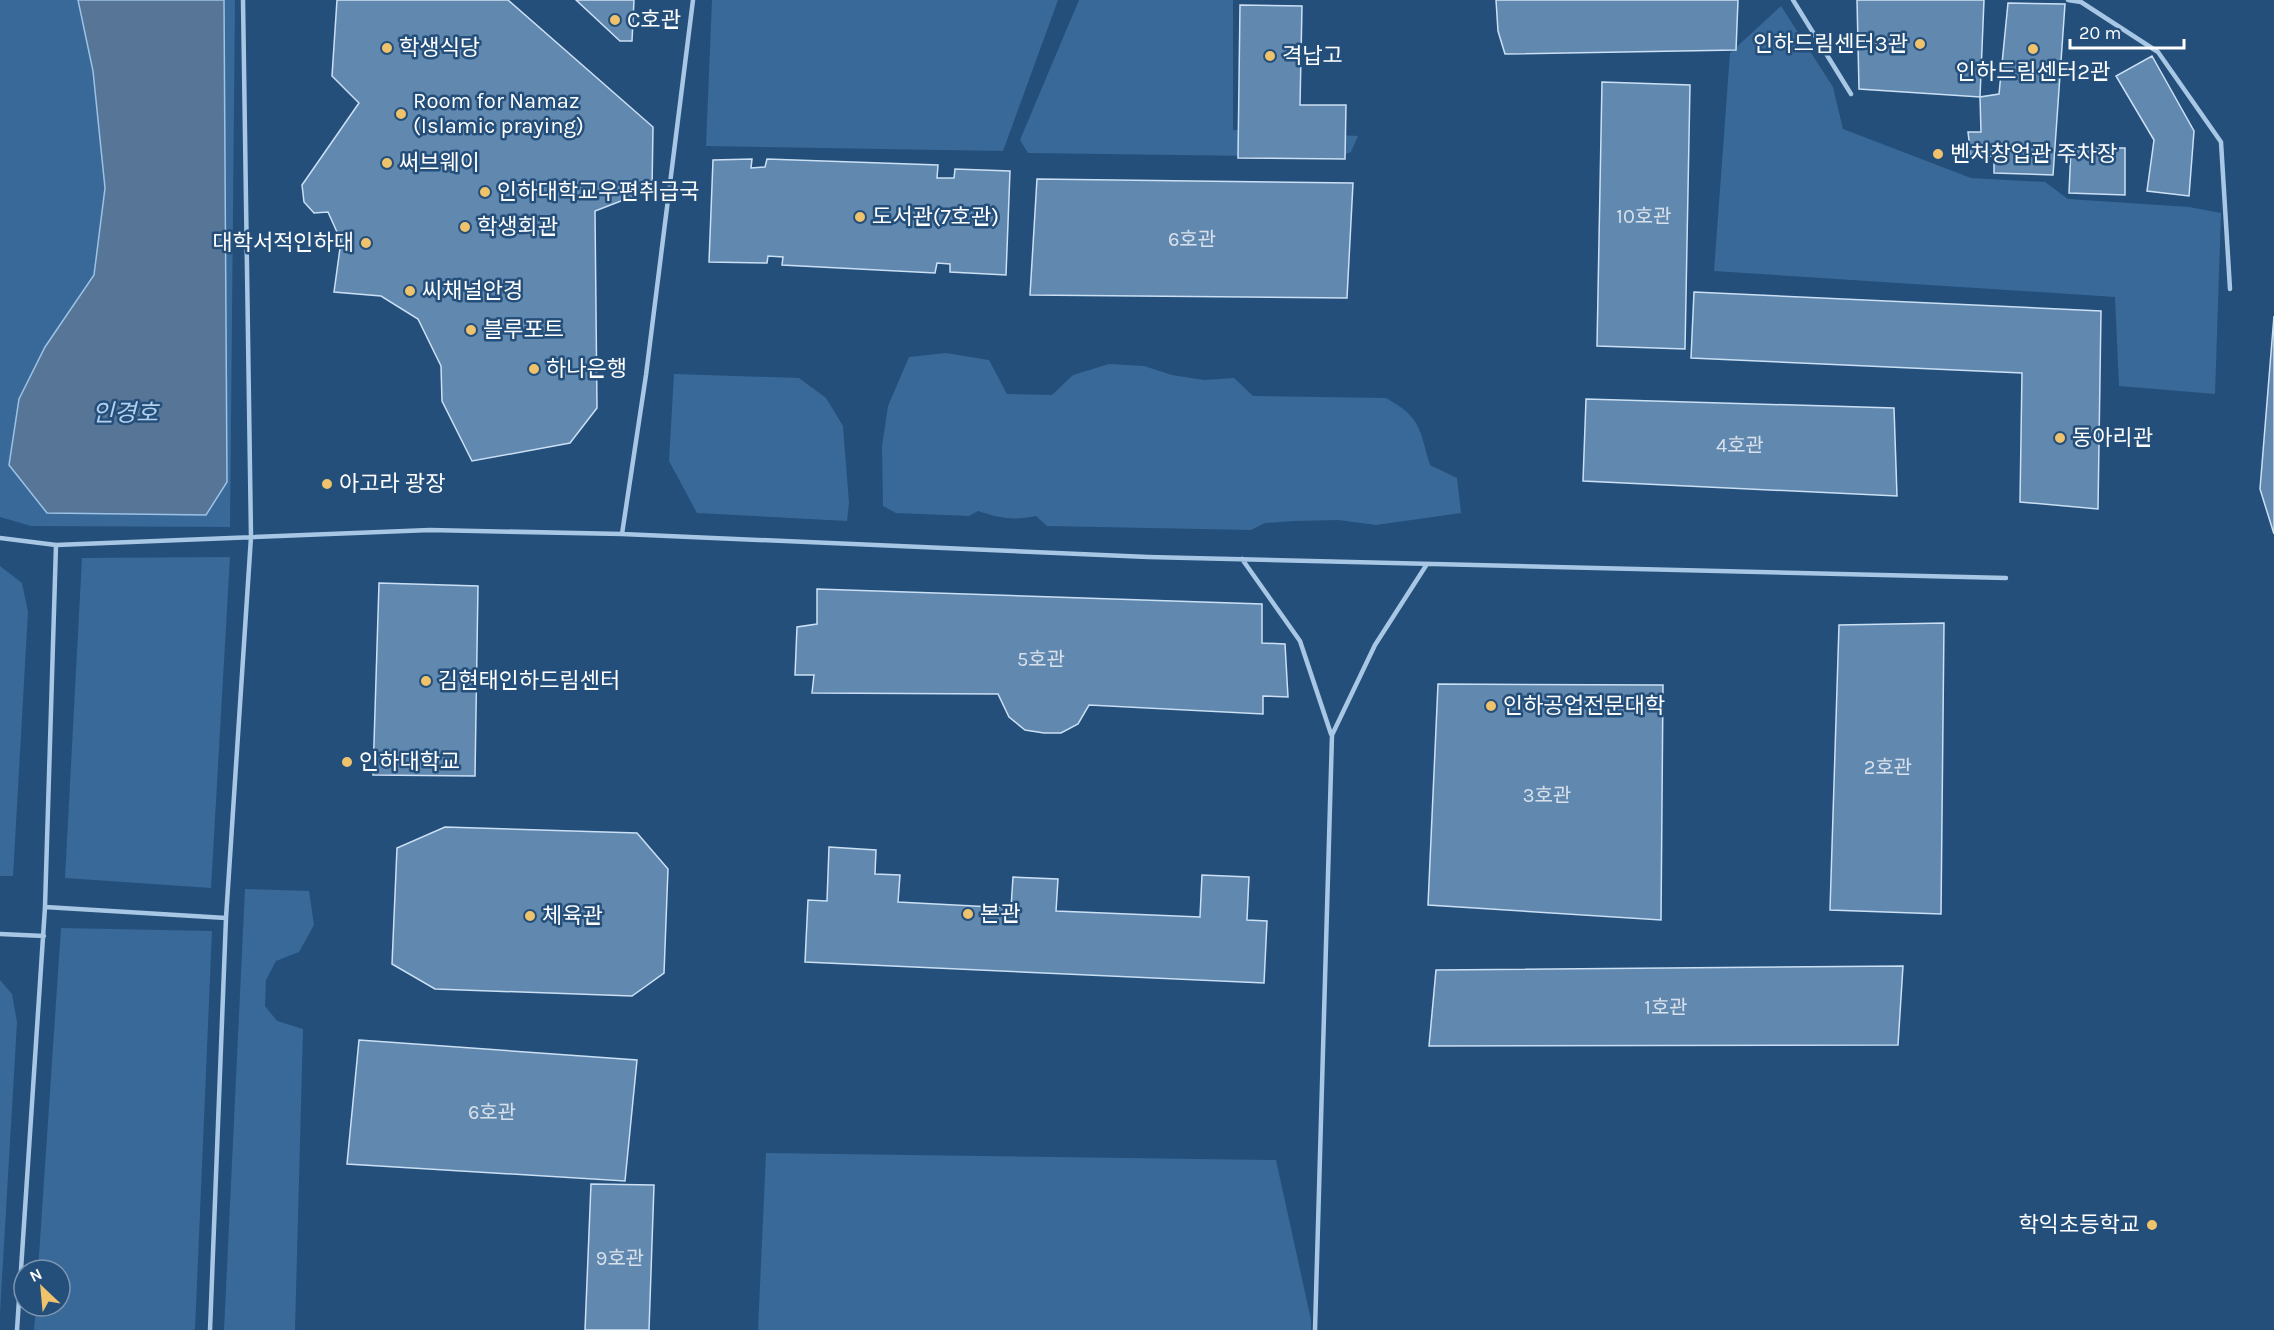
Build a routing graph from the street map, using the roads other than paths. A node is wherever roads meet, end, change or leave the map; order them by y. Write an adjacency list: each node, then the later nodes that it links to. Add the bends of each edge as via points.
1 (243, 0): 8 (lane)
2 (693, 0): 7 (lane)
3 (1793, 0): 5 (lane)
4 (2068, 0): 6 (lane, via 2081,2 2158,52 2221,142)
5 (1851, 94)
6 (2230, 289)
7 (622, 534): 8 (lane, via 430,530); 11 (lane)
8 (251, 537): 10 (lane); 16 (lane)
9 (0, 538): 10 (lane)
10 (56, 545): 15 (lane)
11 (1242, 559): 12 (lane); 14 (lane, via 1300,641)
12 (1427, 564): 13 (lane); 14 (lane, via 1375,645)
13 (2006, 578)
14 (1332, 735): 21 (lane)
15 (45, 907): 16 (lane); 18 (lane)
16 (226, 918): 20 (lane)
17 (0, 934): 18 (lane)
18 (44, 936): 19 (lane)
19 (17, 1330)
20 (210, 1330)
21 (1315, 1330)

